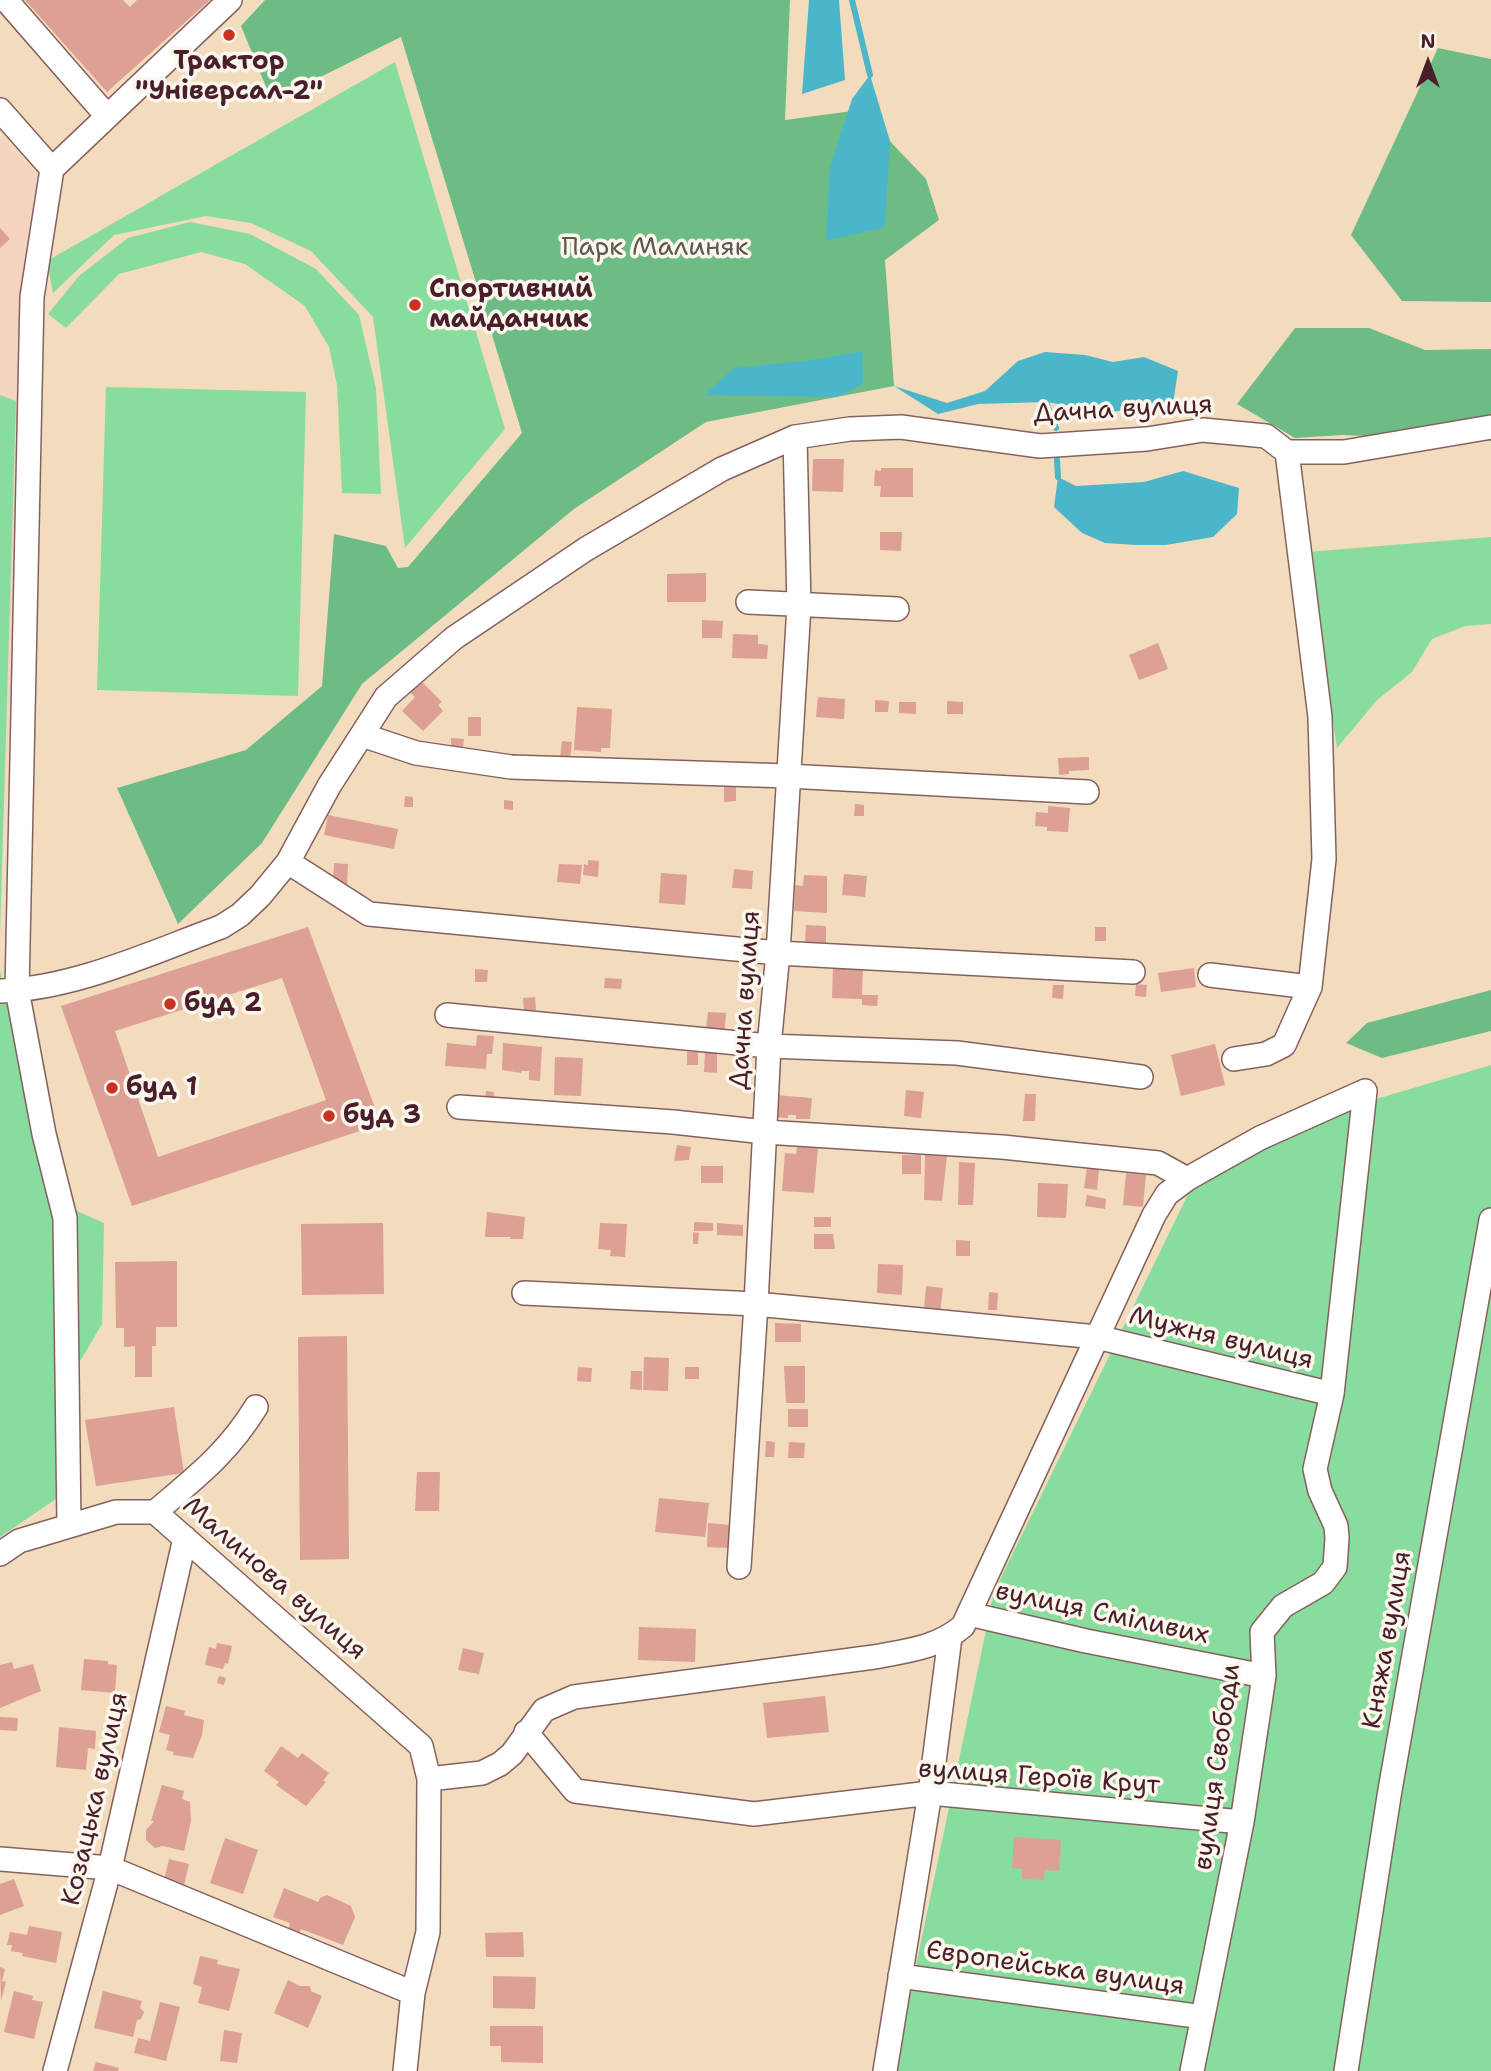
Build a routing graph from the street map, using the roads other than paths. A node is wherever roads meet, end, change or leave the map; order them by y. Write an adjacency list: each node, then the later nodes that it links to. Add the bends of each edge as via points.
1 (230, 0): 4 (street)
2 (4, 2): 4 (street)
3 (0, 110): 5 (street)
4 (107, 116): 5 (street)
5 (52, 169): 20 (street, via 32,297)
6 (1491, 427): 8 (street, Дачна вулиця, via 1345,452)
7 (795, 437): 8 (street, Дачна вулиця, via 901,427 1040,446 1203,430 1266,436); 10 (street, Дачна вулиця); 12 (street, Дачна вулиця, via 722,469 586,549 454,638 386,697)
8 (1287, 452): 19 (street, via 1320,717 1324,859)
9 (747, 602): 10 (street)
10 (799, 606): 11 (street); 13 (street, Дачна вулиця)
11 (897, 609)
12 (362, 735): 13 (street, via 416,753 511,767); 15 (street, Дачна вулиця)
13 (788, 776): 14 (street); 16 (street, Дачна вулиця)
14 (1087, 792)
15 (288, 862): 16 (street, via 369,914); 20 (street, Дачна вулиця, via 260,896 221,927 89,975)
16 (778, 953): 17 (street); 22 (street, Дачна вулиця)
17 (1133, 972)
18 (1210, 975): 19 (street)
19 (1310, 987): 23 (street, via 1284,1045 1266,1054)
20 (9, 990): 35 (street, via 65,1218)
21 (447, 1015): 22 (street)
22 (769, 1046): 24 (street, via 957,1054); 26 (street, Дачна вулиця)
23 (1234, 1059)
24 (1141, 1077)
25 (459, 1107): 26 (street)
26 (765, 1132): 27 (street, via 1002,1147 1158,1163); 30 (street, Дачна вулиця)
27 (1187, 1180): 31 (street, via 1167,1194 1154,1215); 32 (street, вулиця Свободи, via 1260,1138 1365,1091)
28 (1491, 1220): 55 (street, Княжа вулиця)
29 (524, 1293): 30 (street, Мужня вулиця)
30 (756, 1304): 31 (street, Мужня вулиця); 38 (street, Дачна вулиця)
31 (1097, 1337): 32 (street, Мужня вулиця); 39 (street)
32 (1332, 1394): 41 (street, вулиця Свободи, via 1315,1469 1336,1526 1335,1567 1323,1583 1283,1606 1267,1624 1262,1632)
33 (256, 1407): 34 (street, via 215,1461)
34 (155, 1512): 35 (street, Малинова вулиця, via 116,1512); 36 (street, Малинова вулиця)
35 (69, 1526): 37 (street, Малинова вулиця, via 19,1541)
36 (185, 1538): 43 (street, Малинова вулиця, via 421,1746); 47 (street, Козацька вулиця)
37 (0, 1554)
38 (739, 1567)
39 (969, 1614): 40 (street); 41 (street, вулиця Сміливих)
40 (950, 1637): 42 (street, via 874,1657 574,1697 544,1710); 44 (street)
41 (1264, 1676): 45 (street, вулиця Свободи)
42 (526, 1732): 43 (street, via 512,1754 482,1773); 44 (street, вулиця Героїв Крут, via 575,1791 754,1814)
43 (429, 1779): 49 (street, Малинова вулиця, via 428,1932)
44 (930, 1793): 45 (street, вулиця Героїв Крут); 48 (street)
45 (1242, 1822): 50 (street, вулиця Свободи)
46 (0, 1858): 47 (street)
47 (110, 1868): 49 (street); 51 (street, Козацька вулиця)
48 (900, 1976): 50 (street, Європейська вулиця); 53 (street)
49 (413, 1993): 52 (street, Малинова вулиця)
50 (1203, 2017): 54 (street, вулиця Свободи)
51 (55, 2071)
52 (405, 2071)
53 (885, 2071)
54 (1192, 2071)
55 (1346, 2071)

